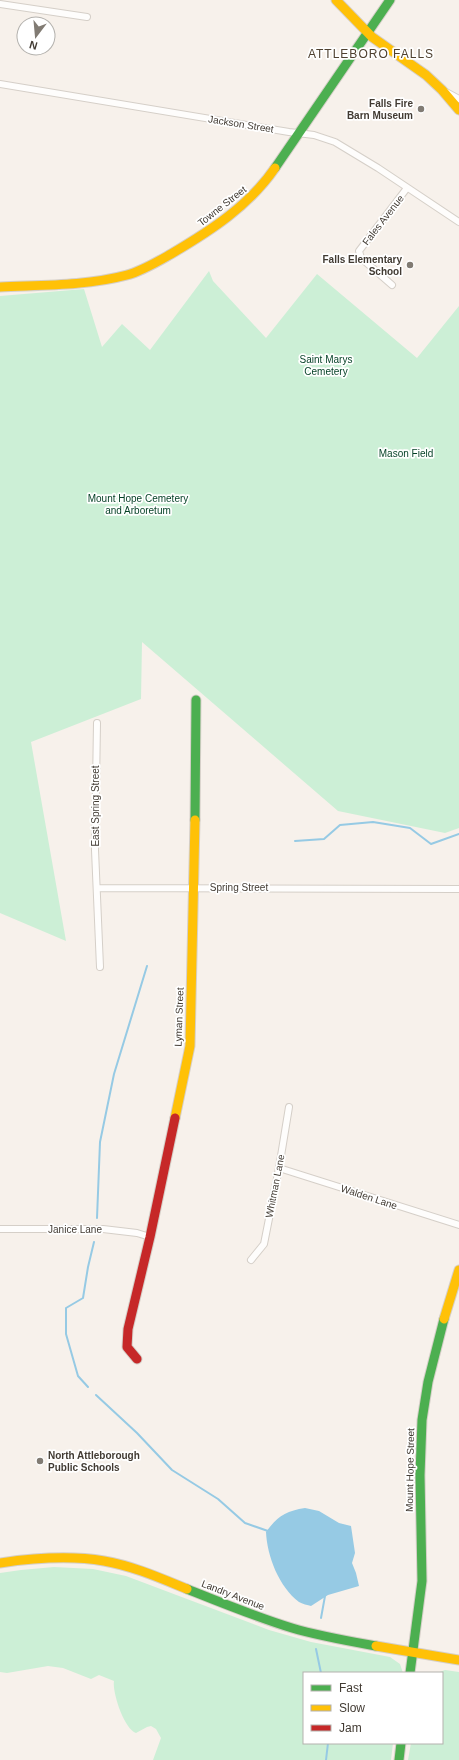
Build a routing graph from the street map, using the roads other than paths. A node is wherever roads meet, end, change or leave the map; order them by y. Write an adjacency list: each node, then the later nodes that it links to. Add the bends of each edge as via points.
1 (336, 0): 5 (street)
2 (390, 0): 5 (street, Towne Street)
3 (0, 4): 4 (street)
4 (87, 17)
5 (368, 33): 7 (street, via 425,74); 10 (street, Towne Street)
6 (0, 84): 10 (street, Jackson Street)
7 (442, 90): 8 (street); 9 (street)
8 (459, 99)
9 (459, 110)
10 (300, 133): 11 (street, Jackson Street, via 335,142); 14 (street, Towne Street, via 268,179 246,203 213,229 154,263 128,274 99,280)
11 (407, 188): 12 (street, Jackson Street); 13 (street, Fales Avenue, via 359,251 361,258)
12 (459, 222)
13 (392, 285)
14 (0, 287)
15 (196, 700): 17 (street, Lyman Street)
16 (97, 723): 18 (street, East Spring Street)
17 (194, 887): 18 (street, Spring Street); 19 (street, Spring Street); 25 (street, Lyman Street, via 190,1046)
18 (97, 888): 20 (street)
19 (459, 888)
20 (100, 967)
21 (289, 1107): 22 (street, Whitman Lane)
22 (280, 1168): 23 (street, Walden Lane); 26 (street, Whitman Lane, via 264,1244)
23 (459, 1224)
24 (0, 1229): 25 (street, Janice Lane, via 103,1229)
25 (150, 1236): 28 (street, Lyman Street, via 128,1329 127,1347)
26 (251, 1260)
27 (459, 1270): 30 (street, Mount Hope Street, via 440,1329 422,1419 422,1585)
28 (137, 1359)
29 (0, 1564): 30 (street, Landry Avenue, via 25,1559 60,1557 111,1563 150,1574 228,1606 294,1628)
30 (413, 1651): 31 (street, Landry Avenue); 32 (street, Mount Hope Street)
31 (459, 1660)
32 (410, 1672)
33 (401, 1744): 34 (street)
34 (399, 1760)

